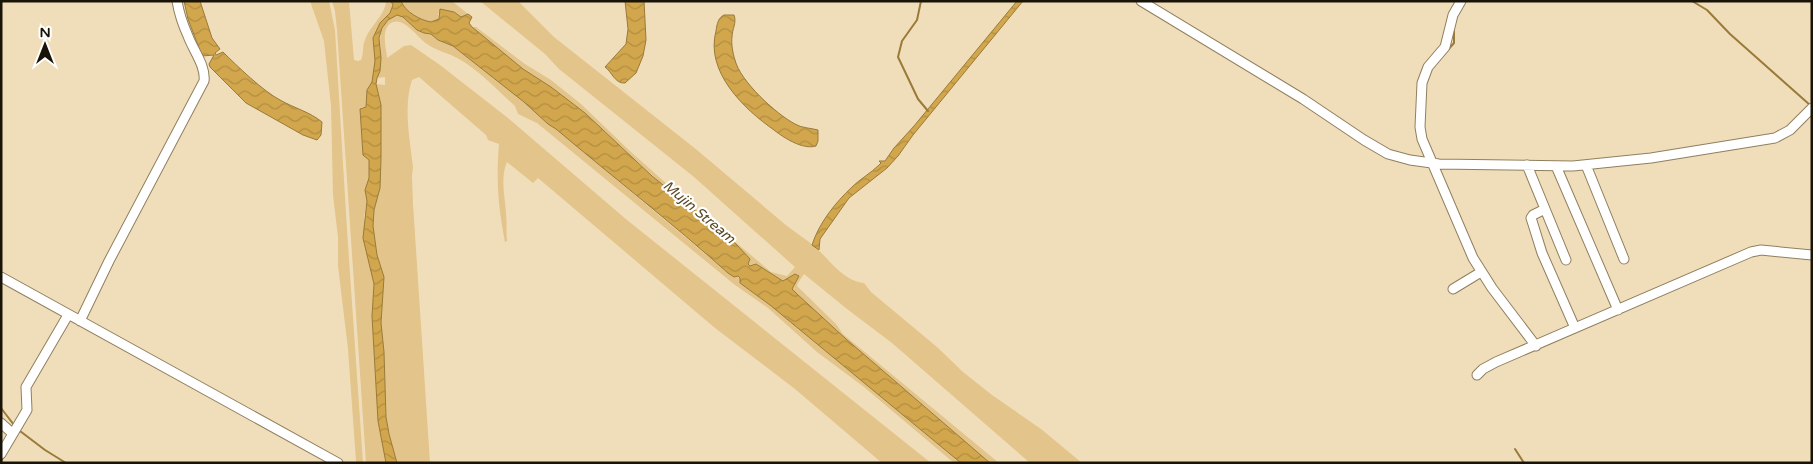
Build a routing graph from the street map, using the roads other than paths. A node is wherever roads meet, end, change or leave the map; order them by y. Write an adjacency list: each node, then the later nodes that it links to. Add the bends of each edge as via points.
1 (177, 1): 18 (street, via 203,69 204,81)
2 (1141, 1): 5 (street, via 1388,154)
3 (1461, 1): 5 (street, via 1453,15 1445,47 1428,67 1422,83 1420,126)
4 (1812, 108): 7 (street, via 1790,130 1775,138)
5 (1432, 164): 6 (street); 13 (street)
6 (1527, 165): 8 (street); 9 (street)
7 (1586, 165): 8 (street); 11 (street)
8 (1556, 166): 16 (street)
9 (1545, 209): 12 (street); 19 (street, via 1533,215 1532,222)
10 (1812, 255): 16 (street, via 1751,252)
11 (1624, 259)
12 (1566, 260)
13 (1481, 272): 15 (street); 20 (street)
14 (1, 277): 17 (street)
15 (1453, 289)
16 (1618, 310): 19 (street)
17 (68, 315): 18 (street); 23 (street, via 26,387 27,410)
18 (80, 321): 25 (street)
19 (1575, 328): 20 (street)
20 (1536, 346): 21 (street, via 1496,362)
21 (1477, 375)
22 (1, 424): 23 (street)
23 (12, 433): 24 (street)
24 (1, 454)
25 (338, 463)

